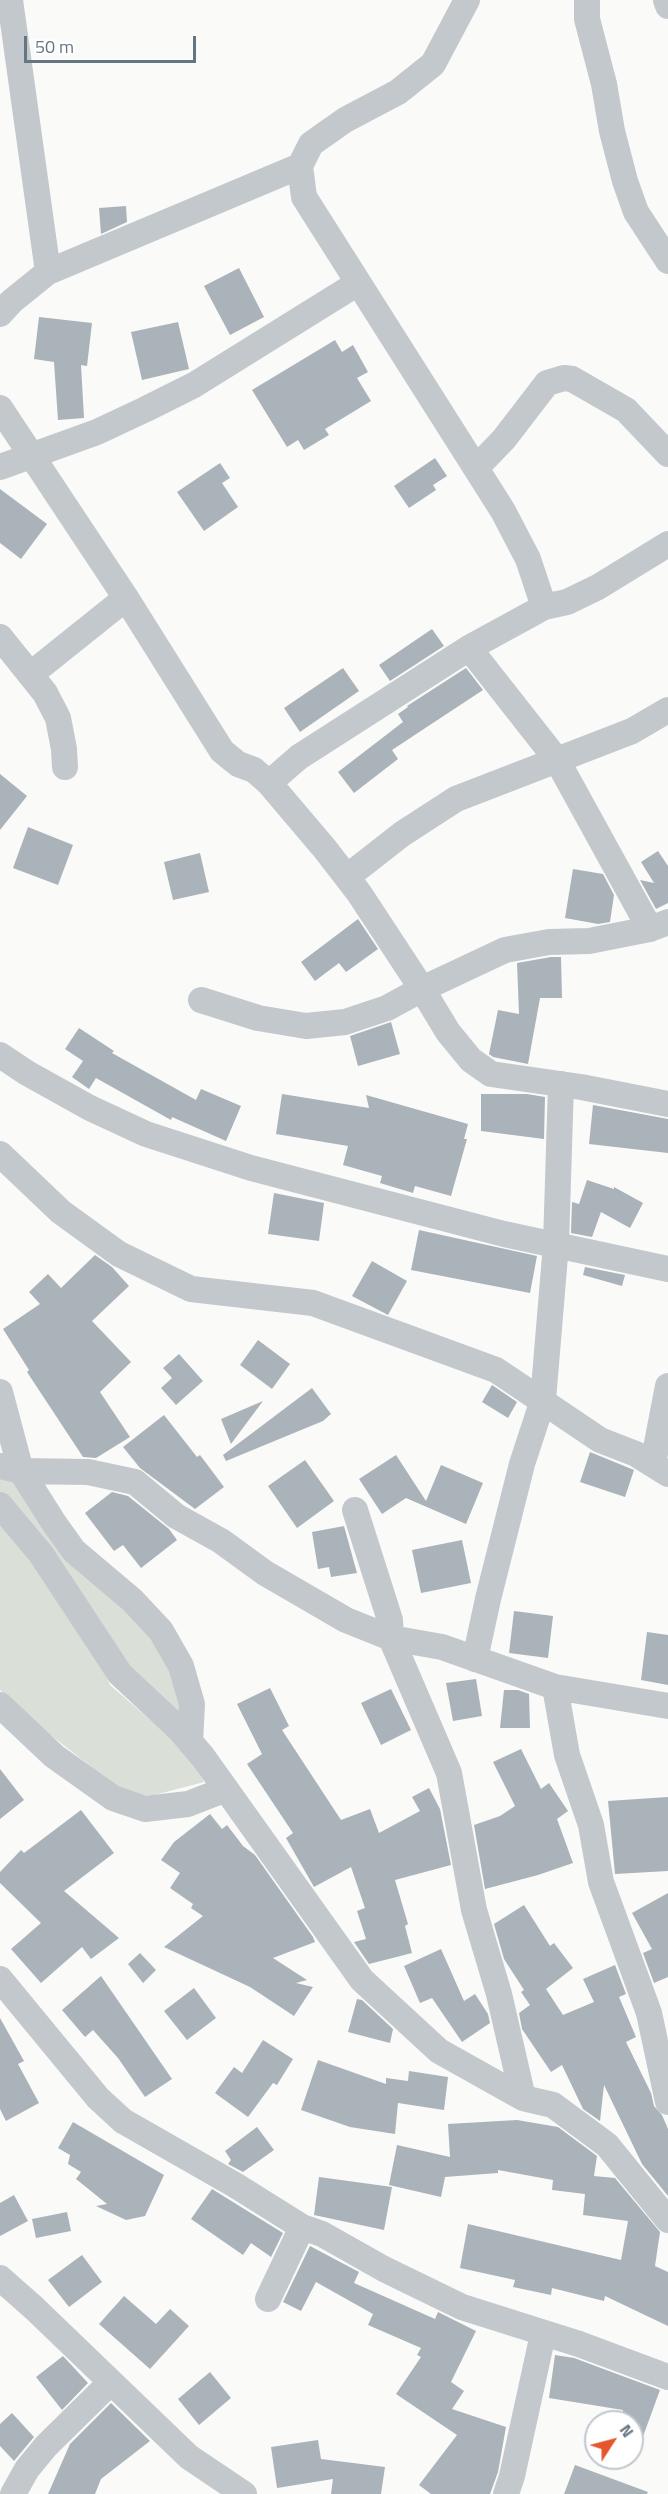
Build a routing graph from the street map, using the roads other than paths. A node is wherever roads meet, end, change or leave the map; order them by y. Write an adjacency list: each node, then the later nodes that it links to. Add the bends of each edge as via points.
1 (10, 0): 8 (street)
2 (467, 0): 6 (street, via 433,64 398,92 345,120 311,144)
3 (587, 0): 7 (street, via 587,19 625,181 636,212)
4 (666, 0): 5 (street)
5 (668, 6)
6 (300, 166): 8 (street); 9 (street, via 304,197)
7 (668, 261)
8 (48, 272): 10 (street)
9 (358, 283): 13 (street, via 194,385 97,432); 15 (street)
10 (0, 314)
11 (0, 408): 13 (street)
12 (668, 454): 15 (street, via 626,410 564,378 548,383)
13 (31, 456): 14 (street); 17 (street)
14 (0, 466)
15 (476, 468): 18 (street, via 528,559)
16 (668, 544): 18 (street, via 598,587 567,602)
17 (126, 598): 21 (street); 25 (street, via 222,751)
18 (544, 607): 20 (street)
19 (0, 637): 21 (street)
20 (469, 648): 23 (street); 25 (street, via 299,758)
21 (31, 674): 24 (street, via 58,718)
22 (668, 710): 23 (street, via 632,731)
23 (557, 760): 26 (street, via 456,799); 27 (street)
24 (65, 767)
25 (269, 783): 26 (street)
26 (347, 877): 28 (street)
27 (659, 926): 28 (street, via 589,941 549,942 505,950)
28 (422, 989): 29 (street, via 387,1008 345,1022 306,1026 258,1018); 31 (street, via 448,1032 471,1060 491,1074)
29 (201, 1000)
30 (0, 1055): 34 (street, via 90,1108 146,1134 251,1168)
31 (561, 1084): 32 (street); 34 (street)
32 (668, 1104)
33 (0, 1154): 38 (street, via 61,1212 119,1254 191,1289 313,1303 496,1370)
34 (556, 1244): 35 (street); 38 (street)
35 (668, 1269)
36 (668, 1386): 40 (street)
37 (0, 1392): 39 (street)
38 (543, 1400): 40 (street, via 600,1440 636,1454); 44 (street, via 522,1464)
39 (10, 1469): 43 (street, via 88,1472 135,1482 176,1516 221,1541 265,1574 346,1620); 48 (street, via 74,1551 132,1600 161,1631 181,1666 192,1704)
40 (660, 1469)
41 (0, 1505): 48 (street, via 40,1554 120,1674)
42 (355, 1510): 43 (street, via 390,1620)
43 (391, 1638): 44 (street, via 442,1647); 52 (street, via 449,1773 474,1910 499,1994)
44 (475, 1659): 45 (street)
45 (555, 1687): 47 (street); 51 (street, via 567,1755 591,1826 601,1882)
46 (0, 1704): 49 (street, via 54,1756 113,1798 145,1809 188,1804)
47 (668, 1706)
48 (190, 1742): 49 (street)
49 (224, 1790): 52 (street, via 362,1980 439,2051)
50 (0, 1979): 55 (street, via 99,2098 123,2121)
51 (658, 2011): 53 (street)
52 (523, 2098): 54 (street, via 553,2105 607,2145)
53 (668, 2102)
54 (668, 2220)
55 (302, 2227): 57 (street); 58 (street, via 462,2307)
56 (4, 2288): 60 (street)
57 (267, 2299)
58 (543, 2334): 59 (street); 64 (street)
59 (668, 2377)
60 (110, 2383): 62 (street, via 46,2446); 63 (street, via 189,2457)
61 (0, 2484): 62 (street)
62 (13, 2494)
63 (244, 2494)
64 (506, 2494)

